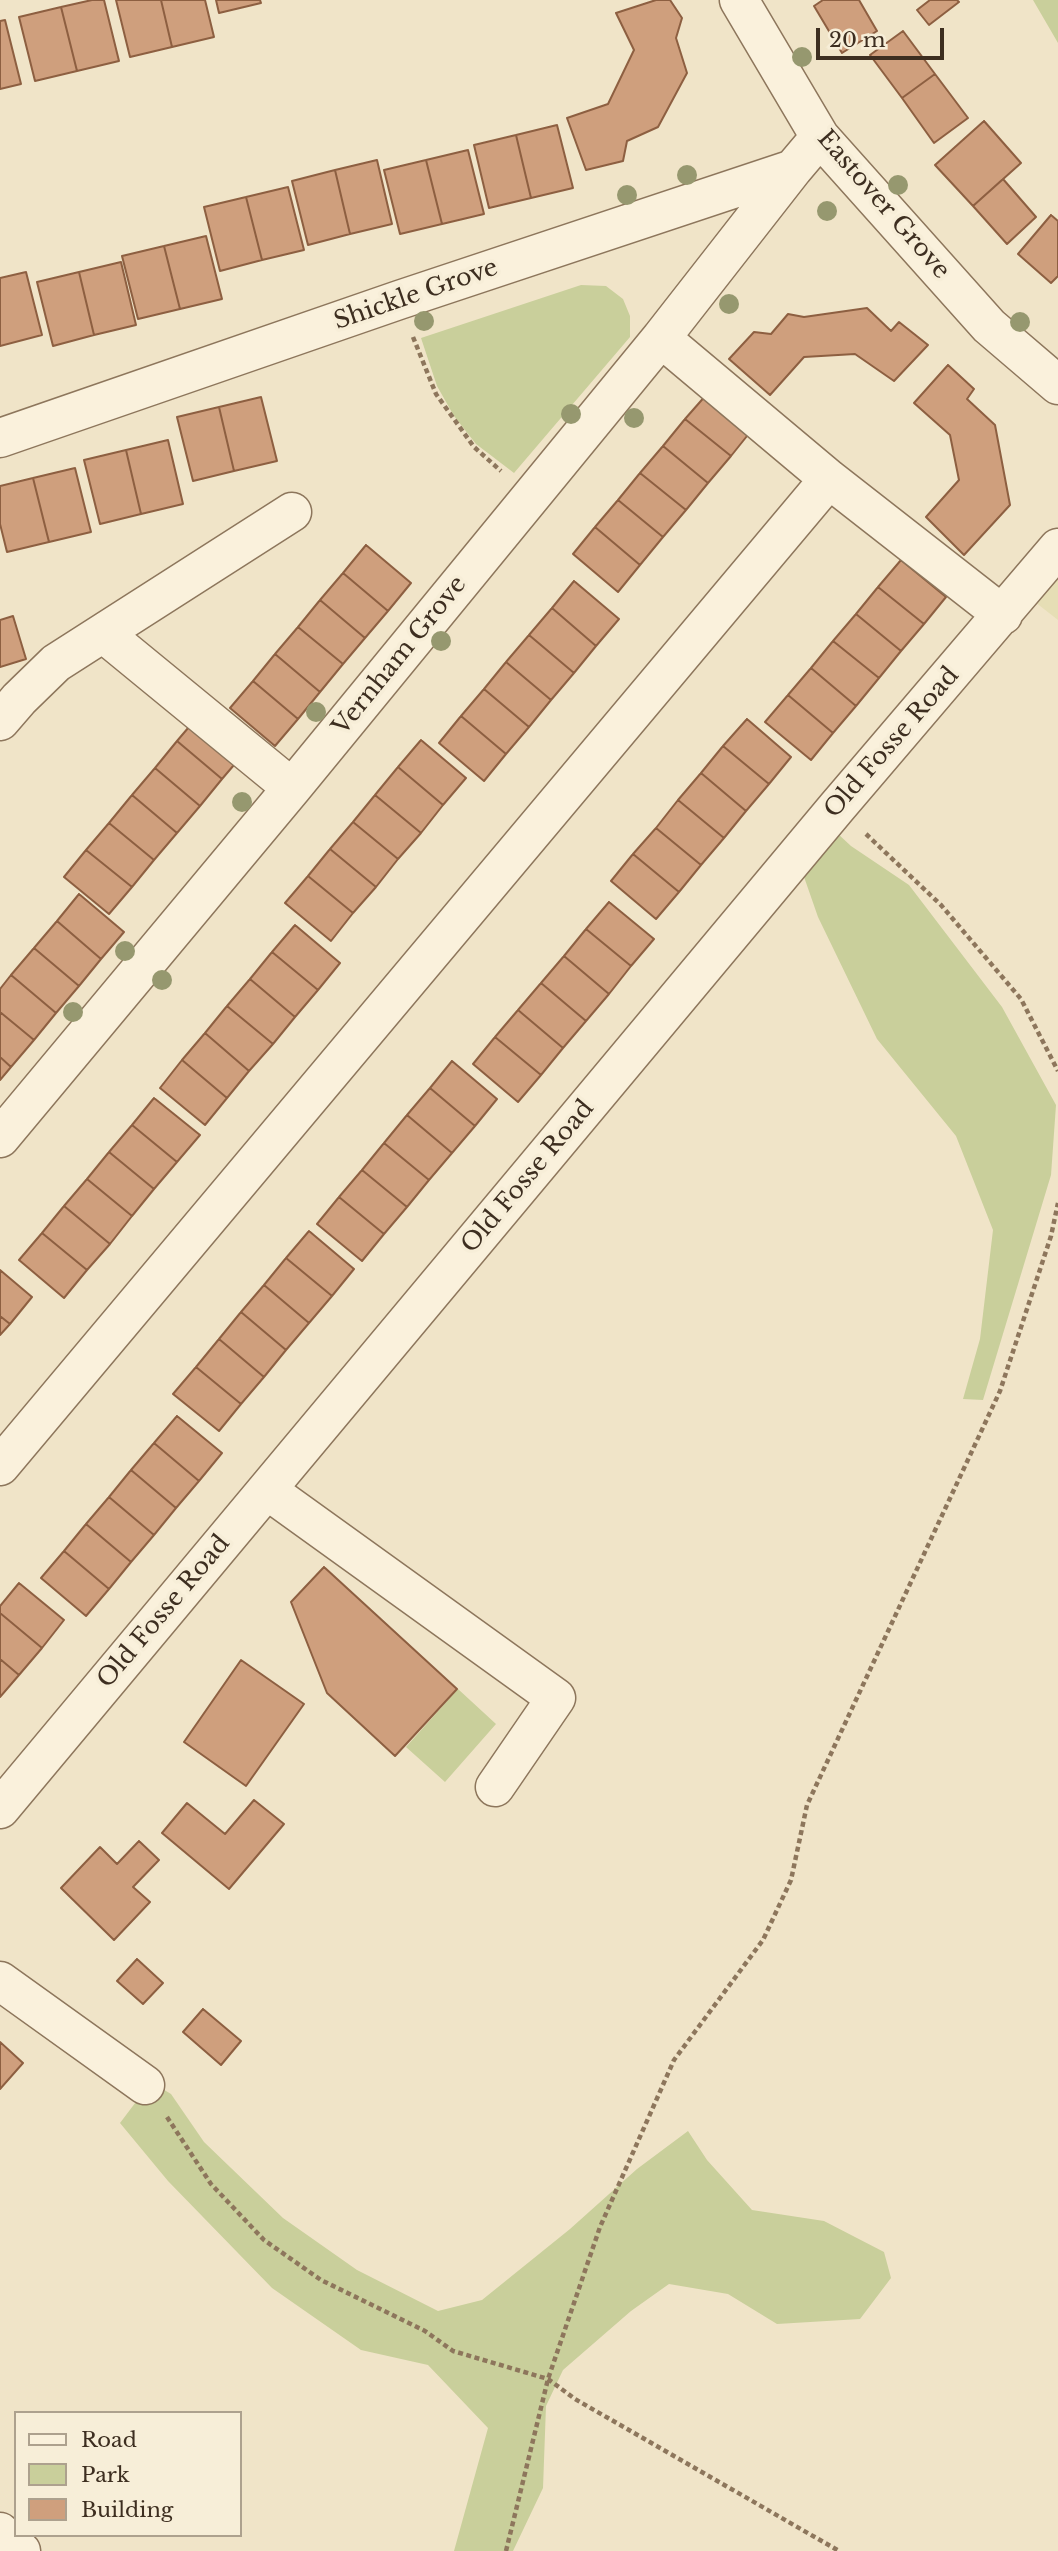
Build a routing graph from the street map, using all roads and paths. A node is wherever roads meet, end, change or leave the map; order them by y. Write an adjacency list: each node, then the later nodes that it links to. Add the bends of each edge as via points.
1 (739, 0): 2 (street, Eastover Grove)
2 (820, 137): 3 (street); 6 (street, Eastover Grove, via 989,326)
3 (793, 169): 4 (street, Shickle Grove); 5 (street, Vernham Grove)
4 (399, 300): 7 (street, Shickle Grove); 9 (path, via 436,394 474,447)
5 (661, 338): 8 (street); 9 (street, Vernham Grove)
6 (1058, 385)
7 (0, 438)
8 (829, 479): 12 (street); 20 (street)
9 (531, 496): 15 (street, Vernham Grove)
10 (292, 512): 13 (street)
11 (1058, 548): 12 (street, Old Fosse Road)
12 (1003, 615): 16 (street, Old Fosse Road)
13 (103, 633): 14 (street, via 57,663); 15 (street)
14 (0, 721)
15 (292, 788): 18 (street, Vernham Grove)
16 (836, 807): 17 (path, via 941,905 1021,999); 21 (street, Old Fosse Road)
17 (1058, 1071)
18 (0, 1138)
19 (1058, 1203): 26 (path, via 1000,1391 807,1805 791,1880 763,1940 674,2060 600,2227)
20 (0, 1466)
21 (267, 1490): 22 (street, via 556,1698); 23 (street, Old Fosse Road)
22 (495, 1787)
23 (0, 1809)
24 (0, 1981): 25 (street)
25 (145, 2085): 26 (path, via 211,2184 264,2241 321,2280 425,2331 453,2351)
26 (548, 2379): 29 (path); 30 (path)
27 (0, 2532): 28 (street)
28 (21, 2551)
29 (506, 2551)
30 (839, 2551)

